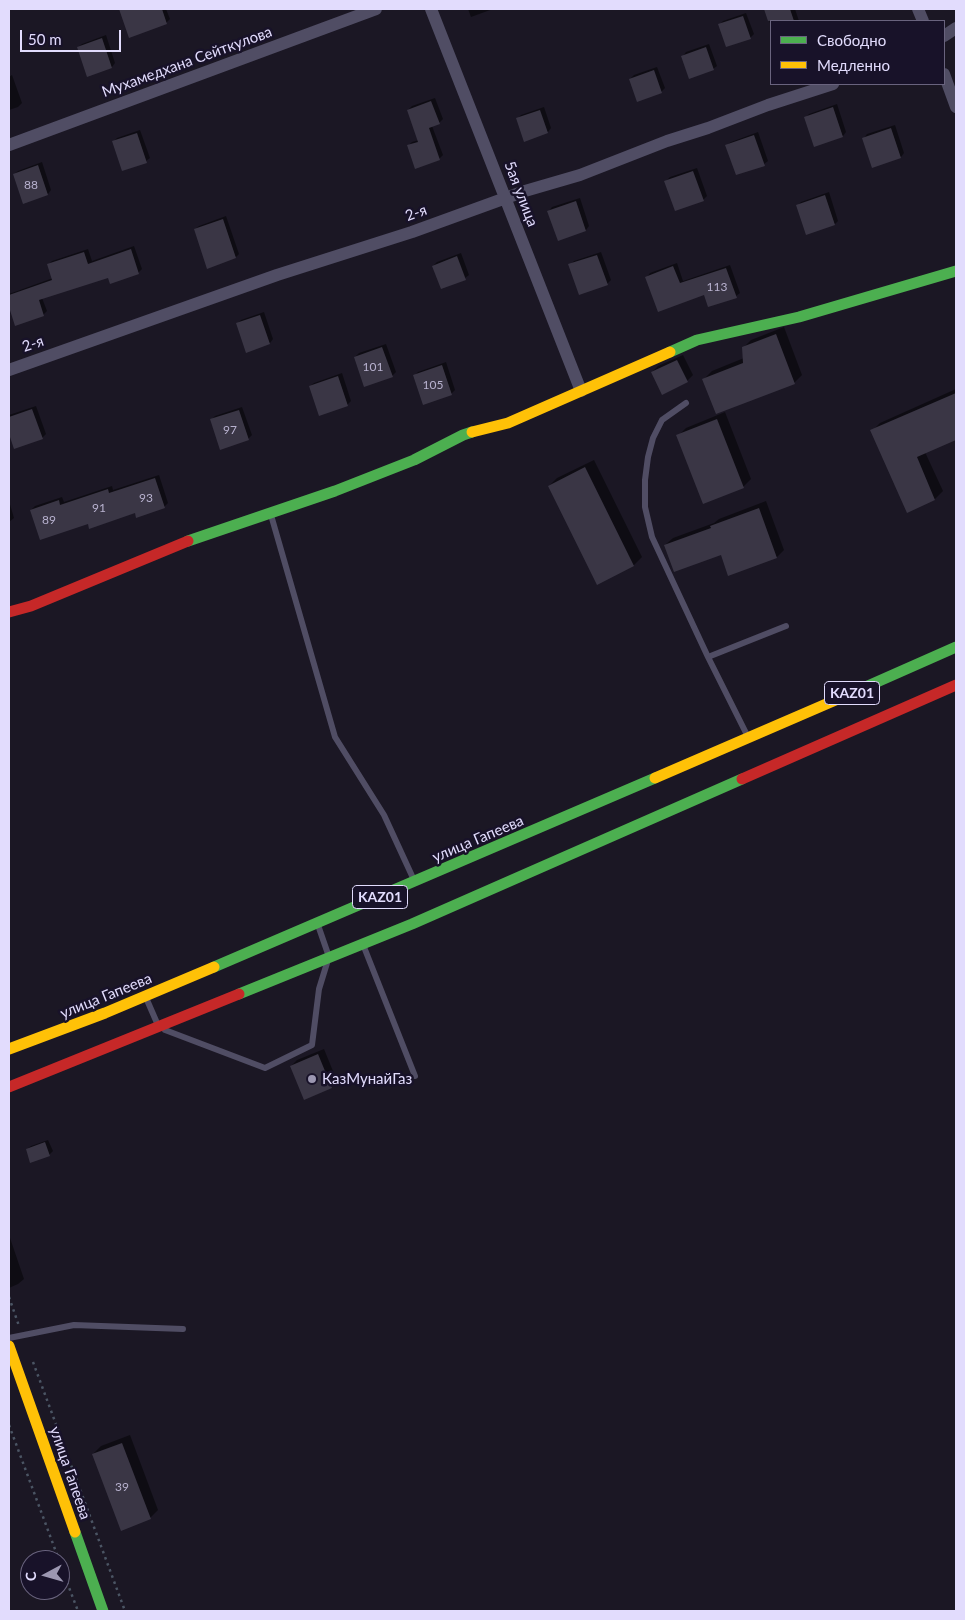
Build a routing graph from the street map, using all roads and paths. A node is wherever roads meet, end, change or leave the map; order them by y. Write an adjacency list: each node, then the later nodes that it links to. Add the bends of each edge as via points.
1 (376, 9): 8 (street, Мухамедхана Сейткулова)
2 (431, 9): 9 (street, 5ая улица)
3 (956, 28): 4 (street)
4 (945, 35)
5 (945, 77): 7 (street)
6 (830, 85): 9 (street, 2-я, via 667,141 580,175)
7 (956, 107)
8 (9, 145)
9 (505, 198): 11 (street, 2-я); 12 (street, 5ая улица)
10 (956, 271): 12 (main road, via 799,317 697,340)
11 (9, 370)
12 (581, 391): 14 (main road, via 508,423 463,435 414,460)
13 (686, 403): 18 (lane, via 662,420 653,438 645,480 645,507 652,537)
14 (271, 514): 15 (main road, via 156,552 31,606); 21 (lane, via 335,737 384,815)
15 (9, 612)
16 (786, 626): 18 (lane)
17 (956, 647): 20 (main road, улица Гапеева / KАZ01)
18 (708, 657): 20 (lane)
19 (956, 685): 23 (main road, KАZ01)
20 (748, 738): 21 (main road, улица Гапеева / KАZ01)
21 (415, 882): 22 (main road, улица Гапеева / KАZ01)
22 (318, 924): 24 (lane); 25 (main road, улица Гапеева / KАZ01)
23 (363, 944): 24 (main road, KАZ01); 28 (lane)
24 (329, 957): 26 (main road, KАZ01); 26 (lane, via 319,989 312,1045 265,1068)
25 (146, 996): 26 (lane); 27 (main road, улица Гапеева / KАZ01)
26 (158, 1028): 29 (main road, KАZ01)
27 (9, 1049)
28 (415, 1076)
29 (9, 1087)
30 (9, 1297): 32 (path)
31 (184, 1329): 33 (lane, via 74,1324)
32 (22, 1334)
33 (9, 1338)
34 (9, 1346): 40 (main road, улица Гапеева)
35 (32, 1361): 41 (path)
36 (9, 1425): 37 (path)
37 (55, 1550)
38 (70, 1590): 39 (path)
39 (78, 1611)
40 (103, 1611)
41 (125, 1611)

